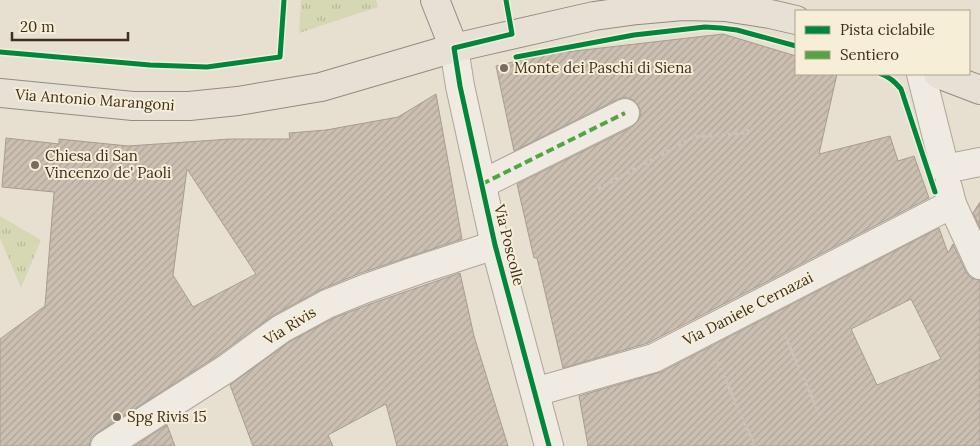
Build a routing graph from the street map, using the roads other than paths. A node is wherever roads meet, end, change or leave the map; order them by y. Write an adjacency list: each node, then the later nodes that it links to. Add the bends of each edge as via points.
1 (435, 0): 4 (main road)
2 (449, 0): 4 (main road)
3 (795, 20): 4 (main road, Via Antonio Marangoni, via 725,6 683,6 594,16)
4 (454, 48): 8 (main road, Via Antonio Marangoni, via 320,86 189,106 132,106); 12 (street, Via Poscolle)
5 (921, 75): 11 (street)
6 (941, 75): 7 (main road)
7 (980, 90)
8 (0, 93)
9 (625, 113): 12 (street)
10 (980, 162): 11 (street)
11 (945, 169): 13 (street)
12 (482, 184): 14 (street, Via Poscolle)
13 (952, 204): 15 (street); 16 (street, Via Daniele Cernazai, via 654,358)
14 (494, 245): 16 (street, Via Poscolle); 17 (street, Via Rivis, via 327,304 281,329 226,369)
15 (980, 265)
16 (535, 392): 18 (street, Via Poscolle)
17 (105, 446)
18 (549, 446)

